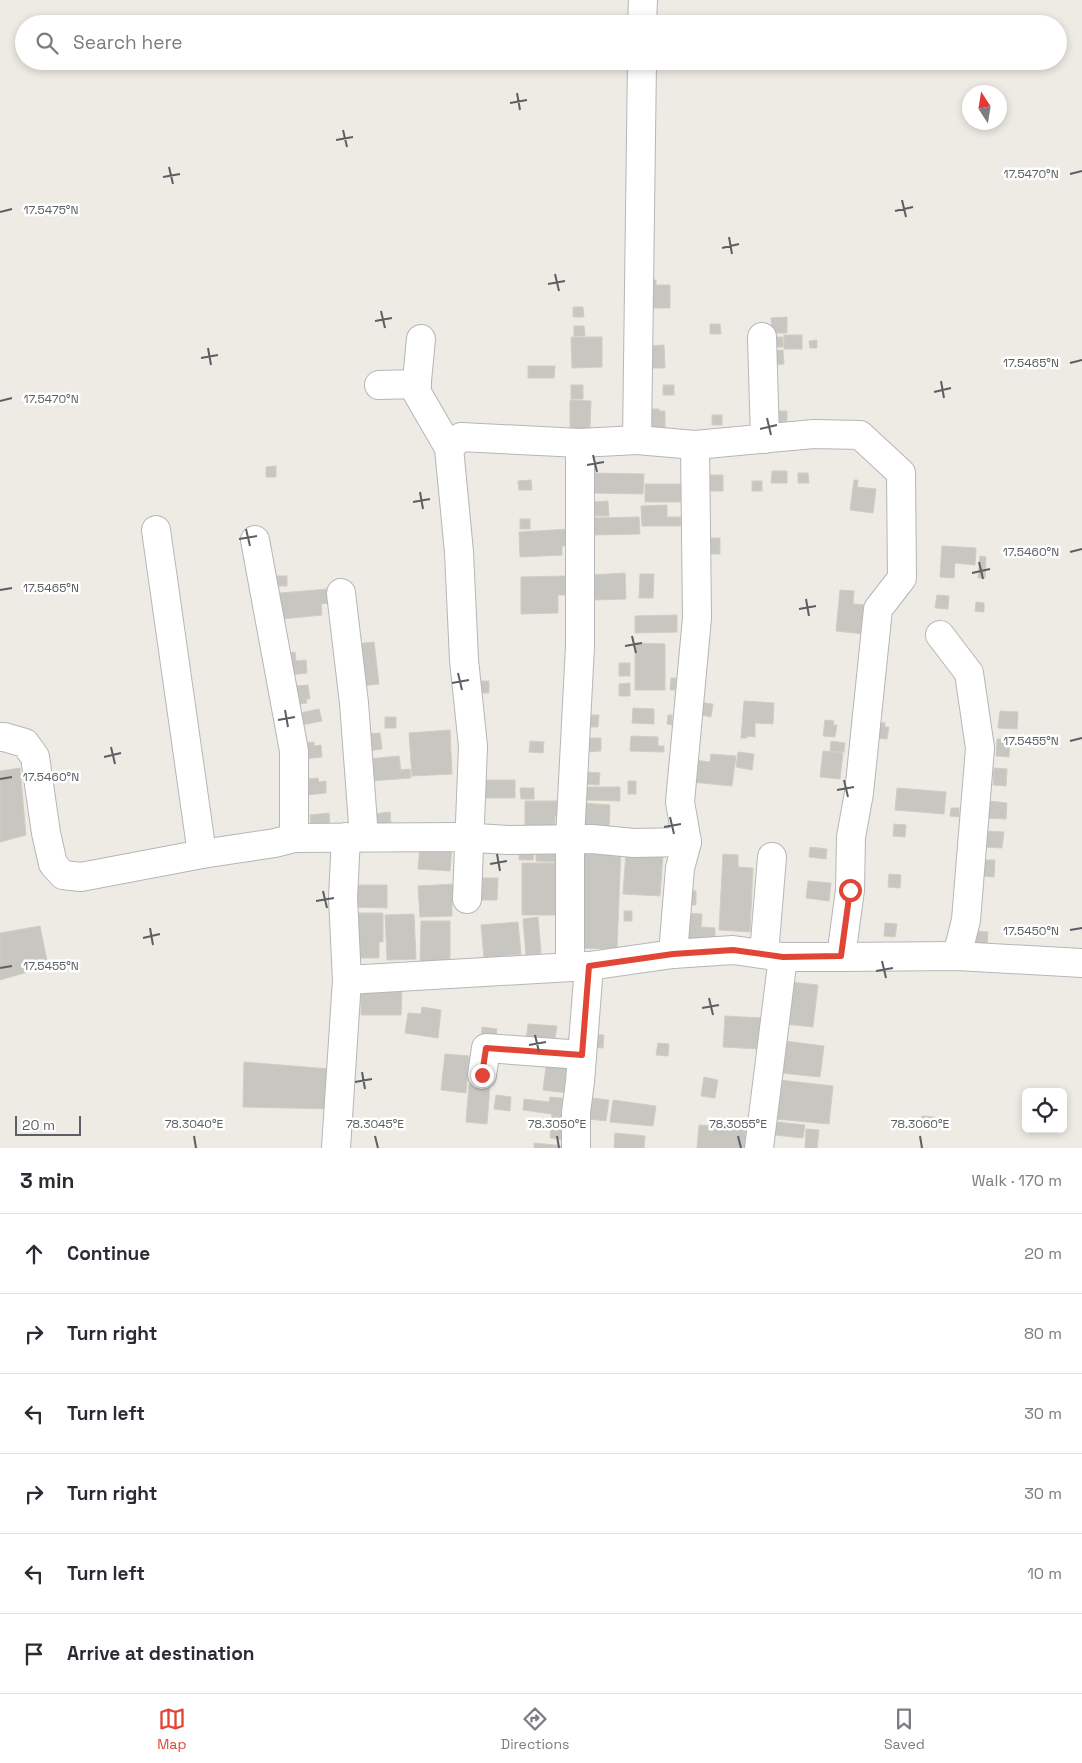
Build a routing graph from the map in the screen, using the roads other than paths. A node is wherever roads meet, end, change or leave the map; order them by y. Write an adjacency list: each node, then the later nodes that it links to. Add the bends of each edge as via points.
1 (643, 0): 2 (street)
2 (642, 15)
3 (642, 70): 9 (street)
4 (762, 336): 8 (street)
5 (421, 339): 6 (street)
6 (416, 384): 7 (street); 12 (street, via 416,390)
7 (379, 385)
8 (765, 438): 11 (street); 28 (street, via 860,435 901,473 902,578 878,609 859,794 851,837 850,890)
9 (637, 440): 10 (street); 11 (street)
10 (580, 443): 12 (street, via 461,437); 21 (street, via 580,646)
11 (695, 445): 22 (street, via 697,618 680,802)
12 (449, 448): 20 (street, via 473,746)
13 (156, 530): 23 (street)
14 (255, 540): 19 (street, via 294,751)
15 (341, 593): 18 (street, via 354,703)
16 (940, 635): 29 (street, via 969,673 980,748 966,920)
17 (0, 737): 23 (street, via 25,743 35,757 53,864 62,875 81,877)
18 (355, 837): 19 (street); 20 (street); 32 (street, via 344,898)
19 (294, 838): 23 (street, via 275,844)
20 (470, 838): 21 (street); 25 (street)
21 (570, 839): 22 (street); 31 (street)
22 (687, 842): 26 (street, via 680,868)
23 (202, 854)
24 (772, 856): 27 (street)
25 (467, 899)
26 (673, 954): 27 (street, via 733,950); 31 (street)
27 (774, 956): 28 (street); 37 (street)
28 (841, 956): 29 (street)
29 (957, 956): 30 (street)
30 (1082, 964)
31 (579, 967): 32 (street); 33 (street)
32 (346, 980): 35 (street)
33 (582, 1055): 34 (street, via 486,1048); 36 (street)
34 (482, 1075)
35 (336, 1148)
36 (576, 1148)
37 (759, 1148)

